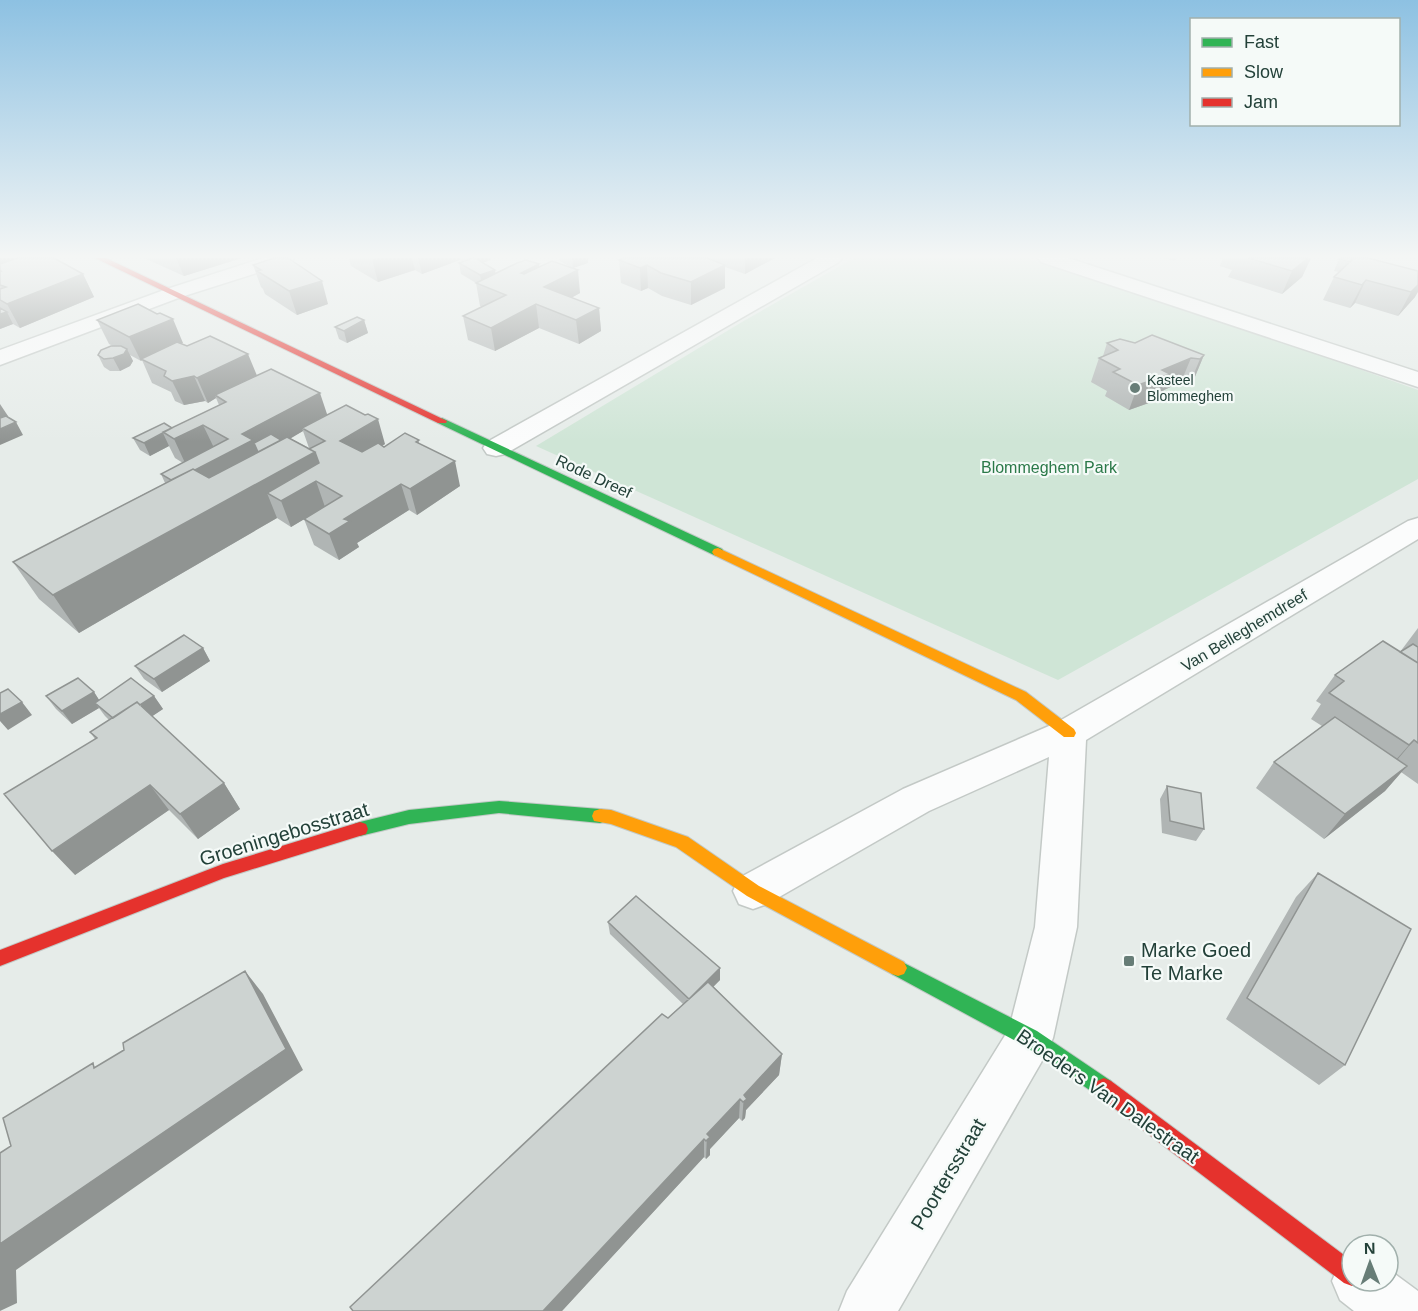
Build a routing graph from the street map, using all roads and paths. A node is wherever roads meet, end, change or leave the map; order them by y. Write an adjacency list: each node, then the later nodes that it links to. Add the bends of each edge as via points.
1 (104, 319): 5 (street)
2 (228, 319): 7 (street, Rode Dreef)
3 (724, 319): 7 (street)
4 (1234, 319): 6 (street)
5 (0, 358)
6 (1418, 380)
7 (496, 448): 9 (street, Rode Dreef, via 1021,696)
8 (1418, 527): 9 (street, Van Belleghemdreef)
9 (1069, 733): 10 (street, Van Belleghemdreef, via 916,800); 12 (street, via 1056,927)
10 (753, 891): 11 (street, Groeningebosstraat, via 682,842 610,817 499,807 409,817 311,842 136,903); 12 (street, Broeders Van Dalestraat)
11 (0, 958)
12 (1030, 1038): 13 (street, Broeders Van Dalestraat, via 1108,1091); 15 (street, Poortersstraat)
13 (1340, 1266)
14 (1375, 1293): 16 (street)
15 (867, 1311)
16 (1399, 1311)

